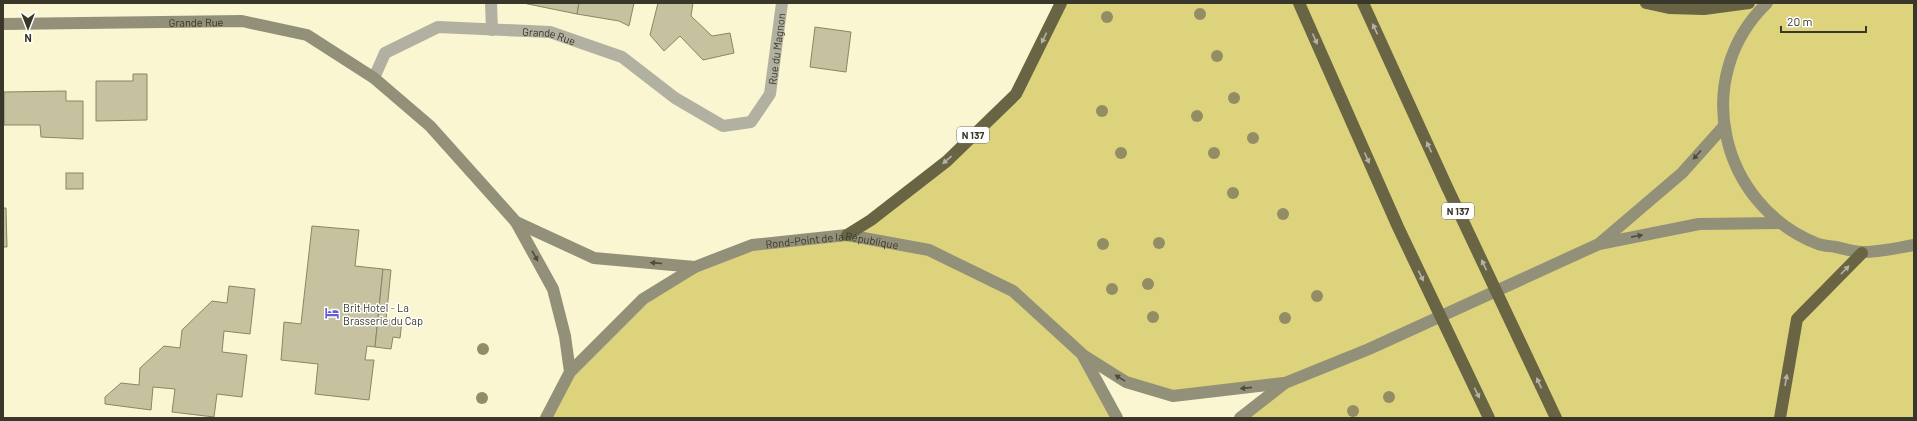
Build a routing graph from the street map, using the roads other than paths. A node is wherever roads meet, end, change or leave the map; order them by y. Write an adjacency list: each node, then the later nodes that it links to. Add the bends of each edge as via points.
1 (491, 3): 10 (street)
2 (782, 3): 12 (street, Rue du Magnon, via 770,94 751,122)
3 (1061, 3): 16 (highway, N 137, one-way to 16, via 1016,94 946,161 871,220)
4 (1299, 3): 27 (highway, one-way to 27, via 1398,227)
5 (1363, 3): 28 (highway, N 137, one-way to 5)
6 (1646, 3): 7 (highway, via 1669,8 1704,9)
7 (1749, 3)
8 (1767, 3): 13 (main road, via 1753,16 1734,50 1723,88)
9 (3, 24): 11 (main road, Grande Rue, via 242,21 307,36)
10 (492, 30): 11 (street, Grande Rue, via 438,27 385,52); 12 (street, Grande Rue, via 550,32 622,57 675,98)
11 (374, 78): 14 (main road, Grande Rue, via 430,126)
12 (723, 126)
13 (1724, 126): 15 (main road, via 1734,163 1753,196); 17 (main road, one-way to 17, via 1682,173)
14 (516, 222): 20 (main road, Grande Rue, one-way to 14, via 594,258); 22 (main road, Grande Rue, one-way to 22, via 553,290)
15 (1780, 223): 17 (main road, one-way to 15, via 1699,224); 19 (main road, via 1819,244)
16 (847, 235): 20 (main road, Rond-Point de la République, via 752,245); 21 (main road, Rond-Point de la République, via 929,250 1013,291)
17 (1599, 244): 23 (main road, via 1369,349)
18 (1914, 245): 19 (main road)
19 (1862, 252): 29 (highway, one-way to 19, via 1797,319)
20 (695, 267): 22 (main road, Rond-Point de la République, via 643,299)
21 (1082, 354): 23 (main road, one-way to 21, via 1173,396 1126,382); 25 (main road, Rond-Point de la République)
22 (570, 372): 24 (main road, Rond-Point de la République)
23 (1285, 383): 26 (main road)
24 (546, 418)
25 (1117, 418)
26 (1240, 418)
27 (1490, 418)
28 (1556, 418)
29 (1780, 418)

